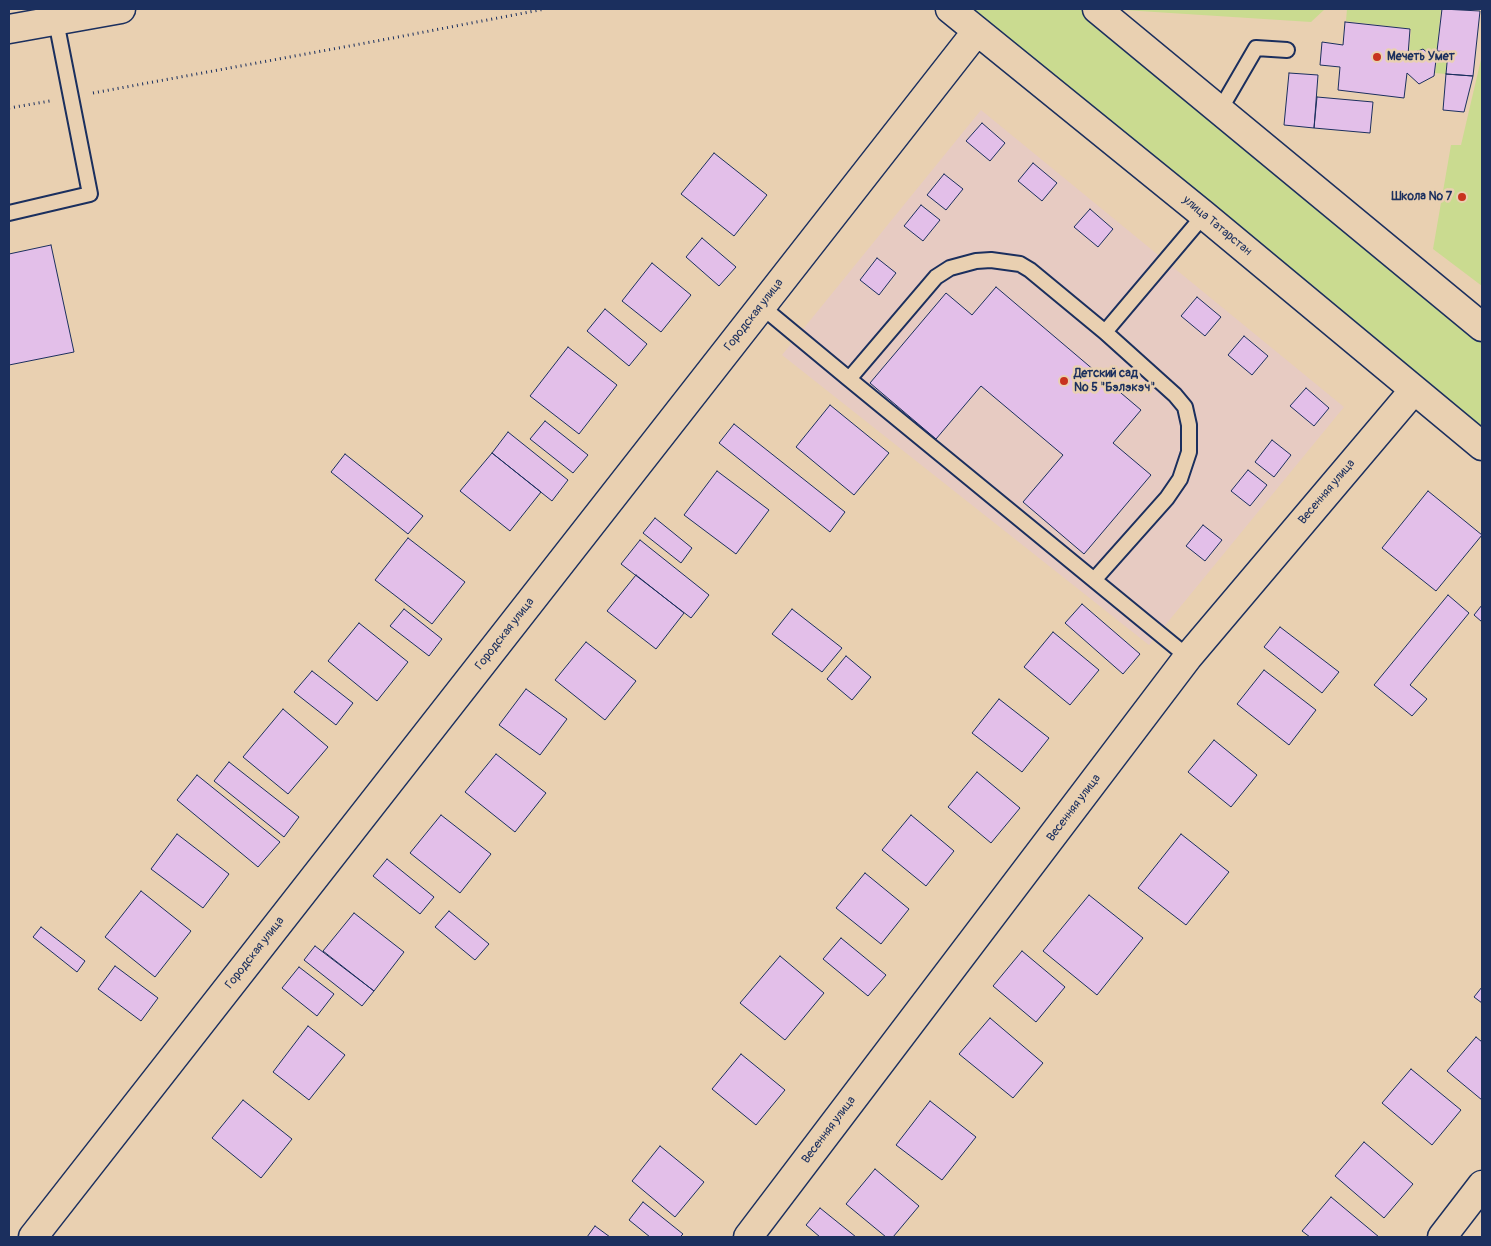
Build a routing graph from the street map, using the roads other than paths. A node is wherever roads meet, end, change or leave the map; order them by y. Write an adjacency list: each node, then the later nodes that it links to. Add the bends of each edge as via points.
1 (122, 9): 4 (street)
2 (950, 9): 6 (street, улица Татарстан)
3 (1097, 9): 8 (street)
4 (56, 21): 5 (street); 9 (lane, via 90,194)
5 (9, 29)
6 (977, 31): 10 (street, улица Татарстан); 11 (street, Городская улица)
7 (1286, 50): 8 (lane, via 1256,48)
8 (1220, 110): 12 (street)
9 (9, 213)
10 (1204, 215): 13 (lane); 15 (street, улица Татарстан)
11 (761, 306): 14 (lane); 20 (street, Городская улица)
12 (1480, 320)
13 (1104, 332): 14 (lane, via 1020,264 976,261 950,268 936,277); 17 (lane, via 1175,394 1185,407 1189,452 1180,479 1167,498)
14 (849, 379): 17 (lane)
15 (1414, 390): 16 (street, улица Татарстан); 18 (street, Весенняя улица)
16 (1482, 446)
17 (1094, 580): 18 (lane)
18 (1188, 657): 21 (street, Весенняя улица)
19 (1482, 1185): 22 (street)
20 (32, 1237)
21 (748, 1237)
22 (1442, 1237)

